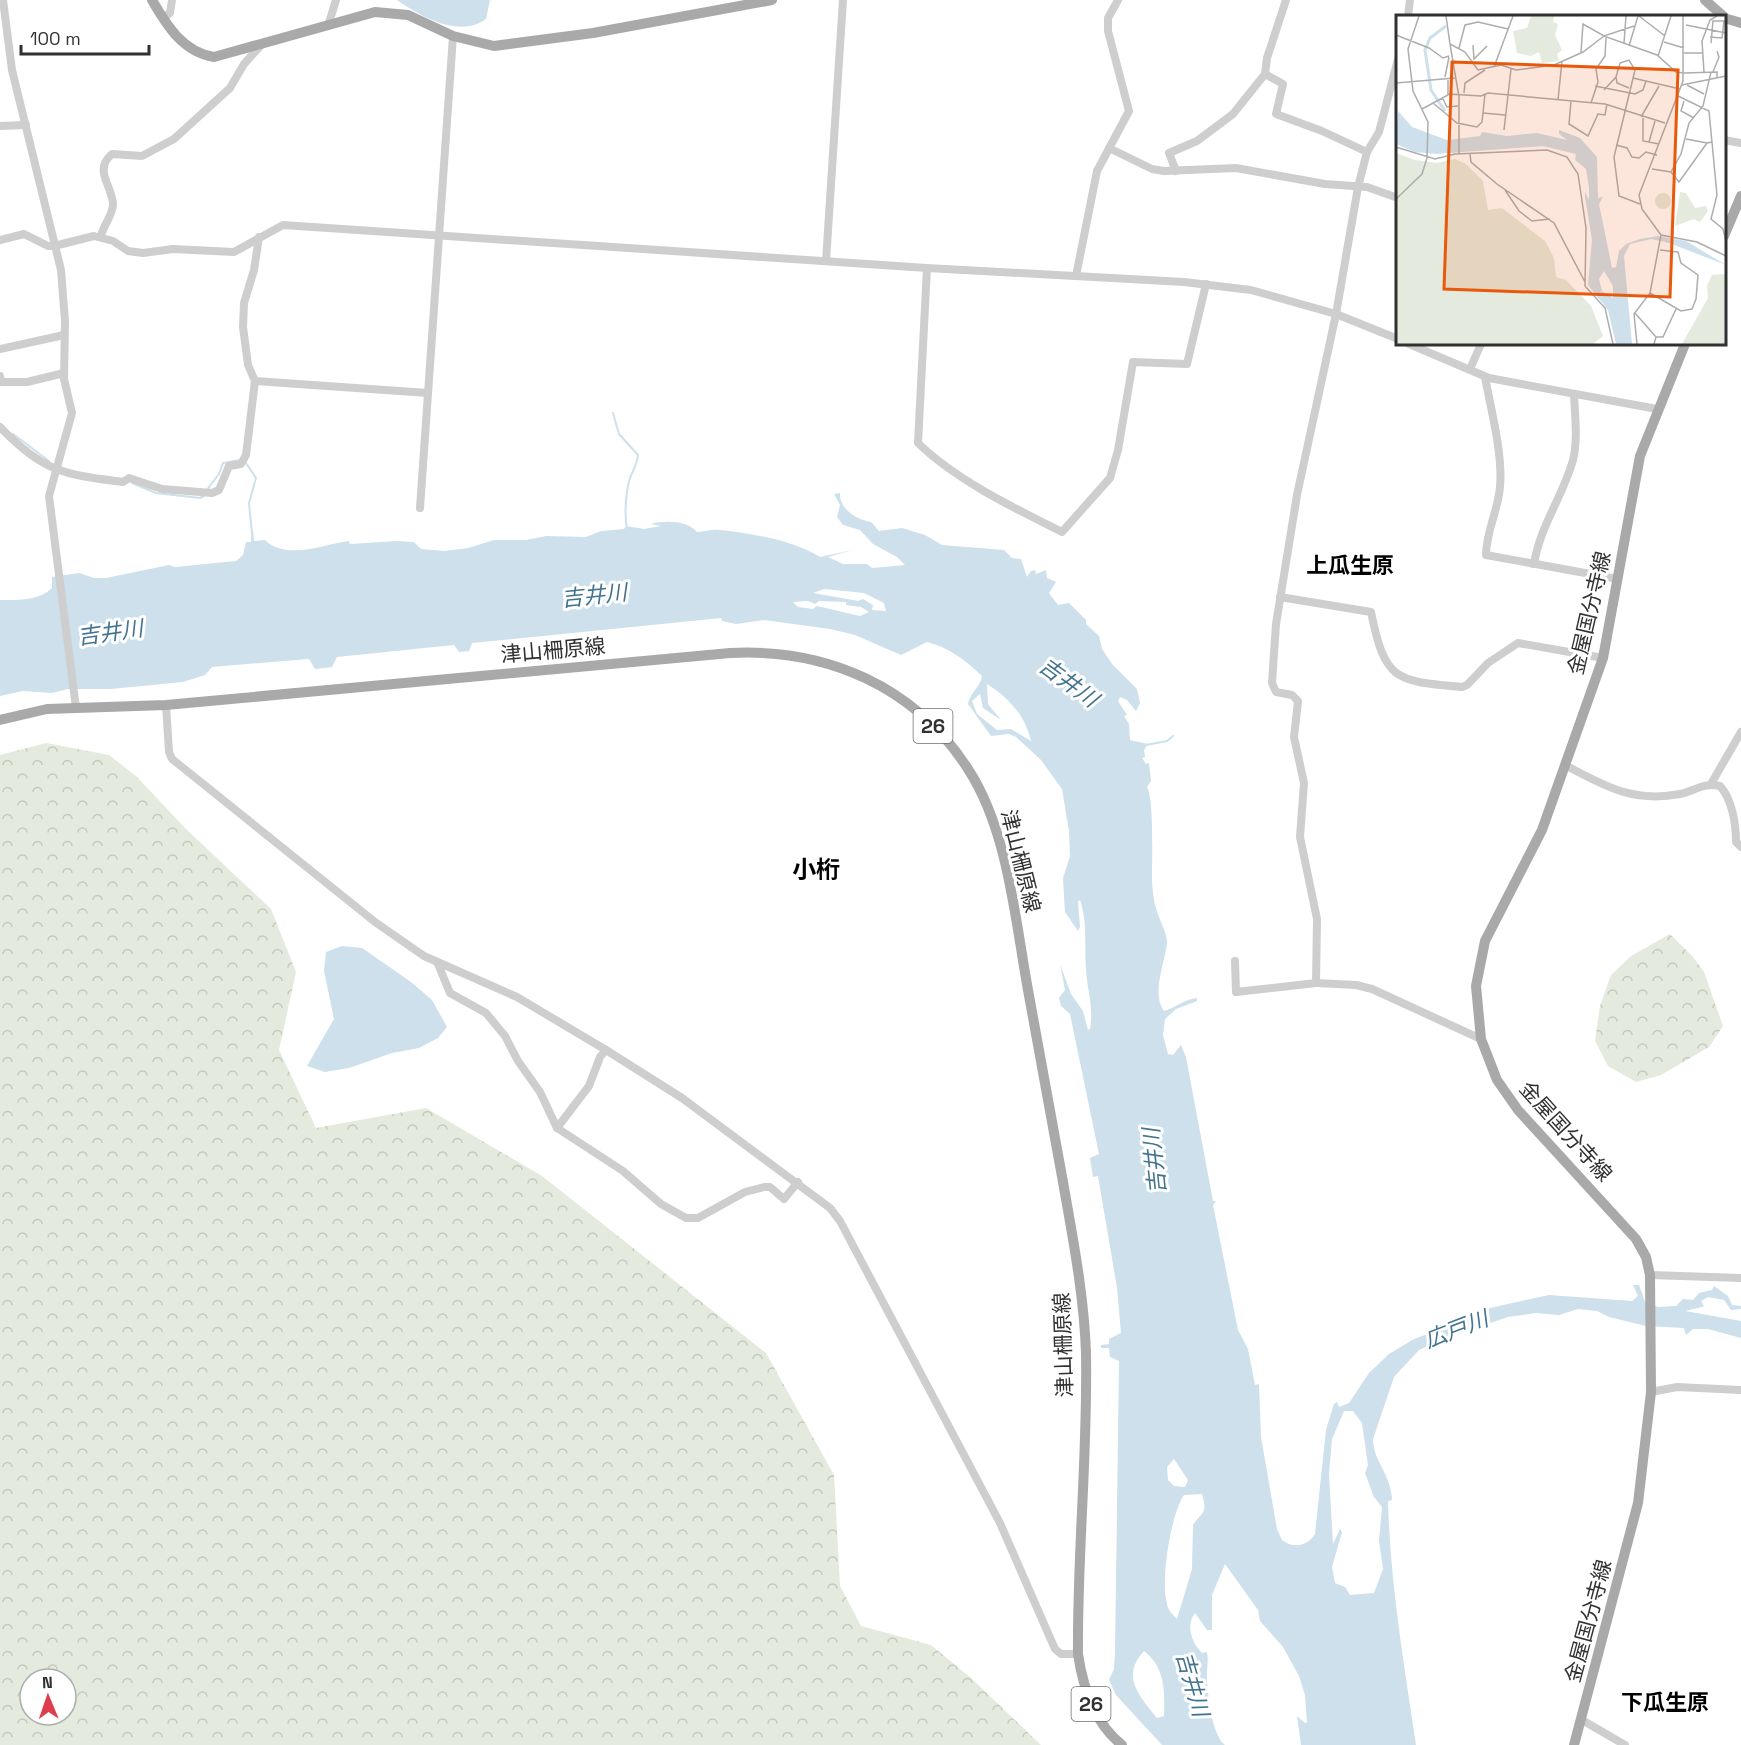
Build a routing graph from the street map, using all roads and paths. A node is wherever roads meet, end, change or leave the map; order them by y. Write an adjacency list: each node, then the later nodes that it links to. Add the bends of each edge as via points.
1 (3, 0): 22 (street, via 12,70)
2 (152, 0): 13 (main road)
3 (172, 0): 13 (street, via 170,13)
4 (336, 0): 16 (street)
5 (771, 0): 17 (main road, via 518,44 494,46)
6 (843, 0): 37 (street)
7 (1118, 0): 25 (street, via 1108,18 1108,31 1129,111)
8 (1286, 0): 19 (street)
9 (1410, 0): 11 (street)
10 (1705, 0): 12 (main road)
11 (1408, 15)
12 (1722, 15)
13 (163, 18): 18 (main road, via 198,55 214,57)
14 (1726, 18): 15 (main road)
15 (1741, 23)
16 (328, 26): 17 (main road, via 375,12 392,12 408,15); 18 (main road)
17 (453, 36): 32 (street)
18 (263, 42): 33 (street, via 230,88 174,139 142,156 112,154 106,159 103,166 113,204)
19 (1265, 74): 26 (street, via 1283,84 1276,114); 27 (street, via 1233,114 1197,141 1169,153)
20 (1395, 75): 26 (street, via 1379,132)
21 (0, 126): 22 (street)
22 (26, 126): 36 (street)
23 (1726, 140): 24 (street)
24 (1741, 142)
25 (1109, 148): 27 (street, via 1152,169); 39 (street, via 1097,171)
26 (1367, 152): 28 (street)
27 (1176, 171): 28 (street, via 1224,166)
28 (1358, 187): 30 (street); 41 (street)
29 (1741, 196): 31 (main road)
30 (1396, 197)
31 (1726, 234)
32 (440, 235): 34 (street, via 284,225); 37 (street); 53 (street)
33 (101, 236): 34 (street, via 128,251 143,253 181,249 234,252); 36 (street)
34 (259, 237): 52 (street, via 244,303 243,327 248,366)
35 (0, 240): 36 (street, via 24,234)
36 (54, 246): 42 (street, via 61,270)
37 (826, 261): 38 (street)
38 (927, 268): 39 (street); 40 (street, via 918,443 1004,503 1062,532 1110,478 1133,362 1187,364)
39 (1076, 276): 40 (street)
40 (1206, 284): 41 (street, via 1251,290)
41 (1336, 314): 43 (street); 61 (street, via 1297,495)
42 (64, 335): 47 (street); 49 (street)
43 (1396, 338)
44 (1411, 345): 48 (street)
45 (1481, 345): 48 (street)
46 (1685, 345): 55 (main road, 金屋国分寺線)
47 (0, 350)
48 (1470, 369): 51 (street)
49 (64, 374): 50 (street, via 27,382 1,382); 57 (street, via 72,413)
50 (0, 376)
51 (1485, 376): 54 (street); 59 (street, via 1501,477 1486,555)
52 (255, 381): 53 (street); 57 (street, via 246,455 241,464 229,466 219,490 212,493 162,489 129,478 123,482)
53 (429, 393): 58 (street)
54 (1574, 395): 55 (street); 59 (street, via 1574,457 1539,538)
55 (1657, 409): 60 (main road, 金屋国分寺線, via 1640,456)
56 (0, 427): 57 (street)
57 (55, 470): 64 (street, via 49,496)
58 (420, 508)
59 (1534, 564): 60 (street)
60 (1618, 579): 62 (main road, 金屋国分寺線)
61 (1281, 597): 62 (street, via 1371,612 1390,668 1400,678 1409,680 1462,687 1493,658 1518,643); 72 (street, via 1272,683 1276,692 1292,695 1298,701 1294,737 1305,783 1300,837 1317,919)
62 (1603, 658): 67 (main road, 金屋国分寺線)
63 (166, 705): 64 (main road, 津山柵原線 / 26); 71 (street, via 172,759 375,922); 81 (main road, 津山柵原線 / 26, via 772,652 825,662 872,681 907,703 943,736 981,790 1001,846 1079,1281 1086,1383)
64 (76, 708): 65 (main road, 津山柵原線 / 26, via 27,712)
65 (0, 720)
66 (1741, 732): 68 (street)
67 (1565, 765): 68 (street, via 1614,791 1635,795 1680,794); 73 (main road, 金屋国分寺線, via 1542,830 1482,950 1476,986)
68 (1711, 784): 69 (street, via 1726,793 1736,842)
69 (1741, 848)
70 (1235, 961): 72 (street, via 1236,992)
71 (438, 964): 74 (street, via 517,997); 75 (street, via 450,993 486,1013 505,1036)
72 (1316, 984): 73 (street, via 1372,989)
73 (1481, 1039): 77 (main road, 金屋国分寺線, via 1492,1071 1506,1094 1636,1239)
74 (606, 1050): 75 (street, via 589,1086); 76 (street, via 682,1098)
75 (557, 1128): 76 (street, via 686,1218 698,1218 745,1192 764,1187 784,1199)
76 (798, 1182): 81 (street, via 840,1221 1000,1523 1055,1649 1060,1654)
77 (1651, 1278): 78 (street); 80 (main road, 金屋国分寺線)
78 (1741, 1278)
79 (1741, 1390): 80 (street, via 1677,1387)
80 (1651, 1392): 82 (main road, 金屋国分寺線, via 1638,1503)
81 (1078, 1654): 83 (main road, 津山柵原線 / 26, via 1089,1701)
82 (1582, 1720): 84 (main road, 金屋国分寺線); 85 (street)
83 (1122, 1745)
84 (1574, 1745)
85 (1625, 1745)

